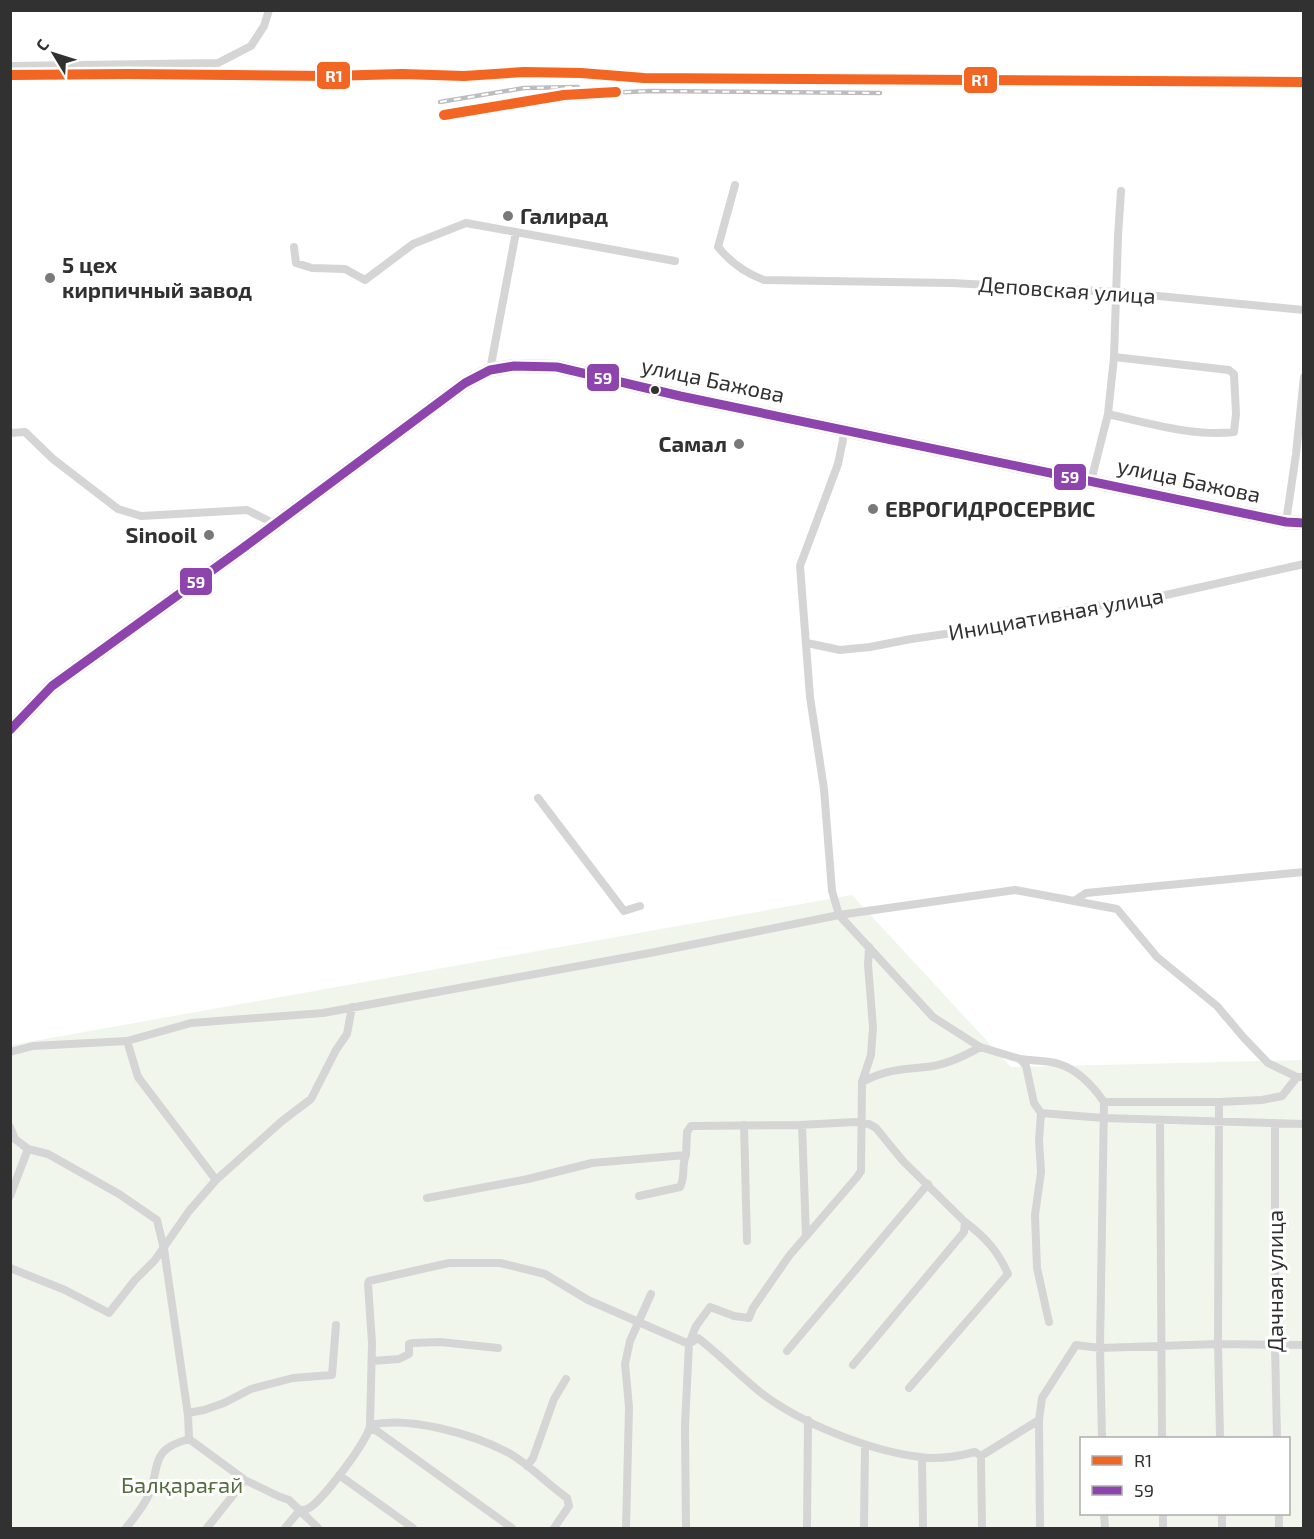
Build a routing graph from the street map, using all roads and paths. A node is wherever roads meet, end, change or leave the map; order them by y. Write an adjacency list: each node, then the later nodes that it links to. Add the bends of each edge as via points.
1 (269, 10): 2 (street, via 264,26 250,46 218,63)
2 (10, 66)
3 (735, 185): 8 (street, Деповская улица, via 718,247 728,260 764,280)
4 (1121, 191): 8 (street)
5 (516, 232): 6 (street, via 466,223 412,244 365,280 345,268 312,268 296,263); 7 (street); 11 (street)
6 (294, 247)
7 (675, 261)
8 (1117, 291): 9 (street, Деповская улица); 10 (street)
9 (1304, 310)
10 (1114, 357): 13 (street); 13 (street, via 1229,369 1234,374 1236,414 1234,432 1220,434)
11 (490, 370): 14 (highway, улица Бажова, via 557,367); 19 (highway, улица Бажова, via 465,383)
12 (1303, 379): 16 (street)
13 (1108, 414): 17 (street)
14 (845, 430): 17 (highway, улица Бажова); 22 (street, via 838,464 800,567)
15 (10, 433): 19 (street, via 25,432 118,509 141,516 248,510)
16 (1300, 455): 18 (street)
17 (1091, 481): 18 (highway, улица Бажова)
18 (1286, 522): 20 (highway, улица Бажова)
19 (275, 524): 23 (highway, улица Бажова, via 52,686)
20 (1304, 524)
21 (1304, 564): 22 (street, Инициативная улица, via 1157,597 870,647 840,650)
22 (807, 643): 28 (street, via 832,891)
23 (10, 730)
24 (538, 798): 27 (street, via 624,911)
25 (1304, 872): 26 (street, via 1086,893)
26 (1074, 901): 28 (street, via 1015,890); 35 (street, via 1117,909 1157,957 1217,1006 1268,1063)
27 (640, 906)
28 (839, 915): 29 (street); 30 (street)
29 (869, 947): 32 (street, via 933,1017); 36 (street, via 872,1055)
30 (352, 1007): 31 (street, via 323,1013 190,1023); 51 (street, via 347,1034 311,1099)
31 (127, 1041): 33 (street, via 33,1046); 51 (street, via 138,1077)
32 (980, 1047): 34 (street); 36 (street, via 962,1058 928,1067 890,1070)
33 (10, 1052)
34 (1020, 1059): 37 (street, via 1059,1064 1093,1086); 39 (street, via 1026,1066 1034,1103)
35 (1300, 1077): 38 (street, via 1282,1096)
36 (862, 1082): 43 (street)
37 (1104, 1102): 38 (street); 40 (street)
38 (1219, 1102): 42 (street)
39 (1041, 1113): 40 (street); 63 (street, via 1036,1247)
40 (1103, 1118): 41 (street); 71 (street)
41 (1160, 1120): 42 (street); 68 (street)
42 (1219, 1120): 44 (street); 66 (street)
43 (862, 1123): 47 (street); 52 (street, via 876,1128); 57 (street, via 861,1171)
44 (1275, 1123): 45 (street); 69 (street, Дачная улица)
45 (1304, 1124)
46 (744, 1125): 47 (street); 50 (street, via 691,1126); 58 (street)
47 (802, 1125): 57 (street)
48 (10, 1127): 49 (street, via 15,1139)
49 (28, 1149): 53 (street); 59 (street, via 48,1154 157,1220)
50 (686, 1155): 54 (street, via 685,1177 680,1187); 55 (street, via 592,1162)
51 (216, 1179): 59 (street)
52 (928, 1184): 56 (street); 72 (street)
53 (10, 1196)
54 (639, 1196)
55 (427, 1198)
56 (965, 1222): 74 (street, via 964,1232); 76 (street, via 1000,1256 1008,1274)
57 (806, 1236): 65 (street, via 749,1318 710,1307)
58 (747, 1241)
59 (164, 1249): 60 (street, via 109,1313); 77 (street)
60 (10, 1268)
61 (651, 1294): 62 (street)
62 (638, 1320): 65 (street); 73 (street, via 588,1300 545,1274 501,1263 449,1263 369,1281); 100 (street, via 625,1364 629,1407)
63 (1049, 1322)
64 (336, 1325): 77 (street, via 332,1375 292,1378)
65 (689, 1344): 78 (street, via 698,1338 761,1392); 101 (street)
66 (1218, 1344): 68 (street); 69 (street); 83 (street)
67 (1304, 1344): 69 (street)
68 (1160, 1345): 71 (street); 82 (street)
69 (1275, 1345): 84 (street, Дачная улица)
70 (498, 1348): 73 (street, via 413,1343 409,1344 409,1354 399,1359)
71 (1100, 1348): 79 (street, via 1077,1345 1042,1398); 81 (street)
72 (787, 1351)
73 (372, 1360): 80 (street)
74 (853, 1365)
75 (566, 1379): 89 (street)
76 (909, 1388)
77 (188, 1413): 85 (street)
78 (808, 1420): 86 (street); 102 (street)
79 (1039, 1420): 87 (street); 106 (street)
80 (370, 1427): 89 (street, via 394,1423 441,1428 481,1440); 90 (street); 98 (street)
81 (1102, 1437)
82 (1162, 1437)
83 (1220, 1437)
84 (1277, 1437)
85 (189, 1439): 91 (street); 93 (street, via 168,1446 160,1455 149,1495)
86 (865, 1445): 88 (street); 103 (street)
87 (981, 1456): 88 (street, via 975,1452); 105 (street)
88 (922, 1458): 104 (street)
89 (527, 1466): 99 (street, via 567,1498 569,1506)
90 (339, 1475): 92 (street, via 317,1502 308,1510); 97 (street)
91 (245, 1480): 92 (street, via 289,1500); 94 (street)
92 (300, 1510): 95 (street); 96 (street)
93 (126, 1528)
94 (207, 1528)
95 (285, 1528)
96 (318, 1528)
97 (413, 1528)
98 (512, 1528)
99 (554, 1528)
100 (626, 1528)
101 (686, 1528)
102 (807, 1528)
103 (864, 1528)
104 (923, 1528)
105 (982, 1528)
106 (1040, 1528)

